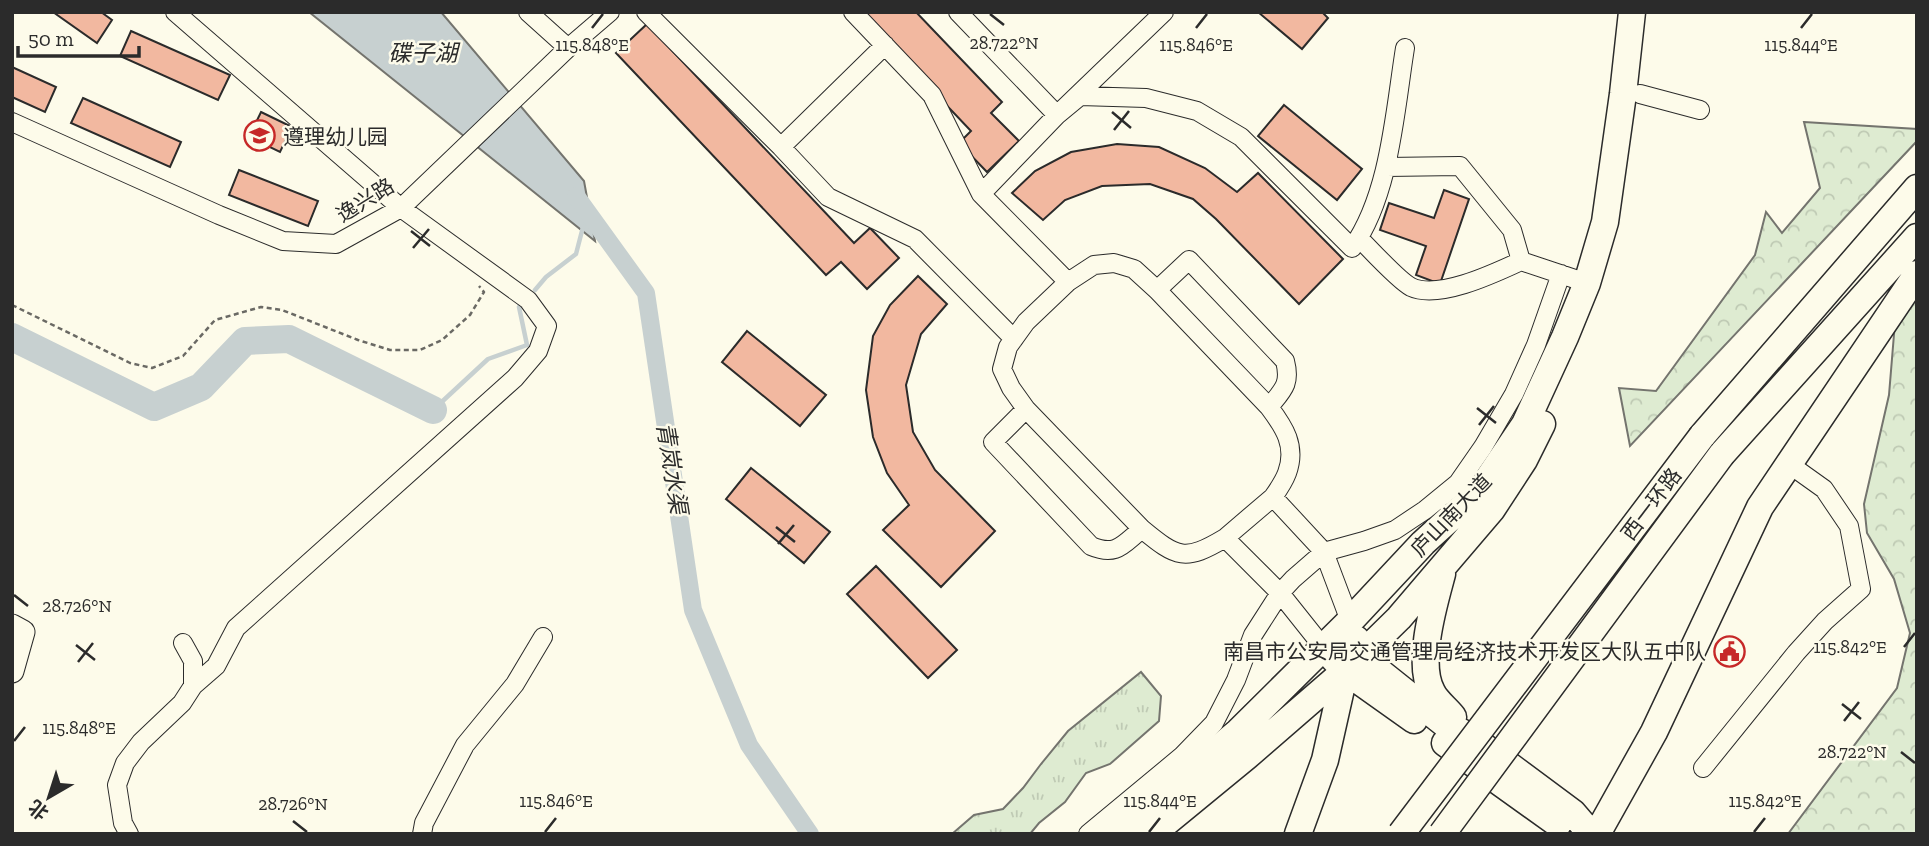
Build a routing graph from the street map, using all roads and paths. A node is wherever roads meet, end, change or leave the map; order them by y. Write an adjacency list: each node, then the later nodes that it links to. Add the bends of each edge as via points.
1 (175, 12): 21 (street)
2 (528, 12): 11 (street)
3 (610, 12): 11 (street, 逸兴路)
4 (646, 12): 17 (street)
5 (853, 12): 10 (street)
6 (958, 12): 15 (street)
7 (1164, 12): 15 (street)
8 (1632, 12): 29 (highway, 庐山南大道, via 1605,222)
9 (1649, 12): 13 (highway, 庐山南大道)
10 (884, 45): 17 (street); 20 (street, via 932,95)
11 (568, 48): 21 (street, 逸兴路)
12 (1405, 48): 18 (street)
13 (1640, 94): 14 (street); 40 (highway, 庐山南大道, via 1629,183 1600,297 1524,460 1492,509)
14 (1700, 110)
15 (1057, 115): 20 (street); 23 (street, via 1080,96 1146,98 1197,111 1241,137 1352,248)
16 (12, 122): 21 (street, 逸兴路, via 284,241 336,244)
17 (781, 147): 32 (street, via 828,197 915,239)
18 (1386, 167): 23 (street); 24 (street, via 1460,166 1512,230)
19 (1917, 188): 58 (highway, 西一环路, bridge, via 1702,436)
20 (981, 194): 28 (street)
21 (401, 208): 49 (street, via 526,299 547,326 538,351 514,378 236,628 216,666)
22 (1917, 237): 59 (highway, 西一环路, bridge, via 1722,454)
23 (1359, 238): 24 (street, via 1409,286 1423,291 1470,284)
24 (1521, 261): 25 (street)
25 (1561, 274): 29 (street); 39 (street, via 1514,394 1458,482 1395,530)
26 (1917, 274): 35 (highway)
27 (476, 282): 31 (path, via 484,292 470,315 442,340 420,350 390,350 282,310 261,307 215,320 183,356 152,368 130,363)
28 (1068, 282): 30 (street, via 1094,264 1114,263 1135,269); 32 (street)
29 (1587, 283): 42 (highway, 庐山南大道, via 1525,425 1479,492 1423,543)
30 (1157, 290): 33 (street); 33 (street, via 1189,260 1285,361 1289,375 1285,387)
31 (12, 305)
32 (1014, 339): 34 (street, via 1002,369)
33 (1269, 407): 36 (street, via 1285,428 1291,449 1288,473)
34 (1026, 409): 37 (street); 37 (street, via 992,442 1091,546 1116,550)
35 (1789, 464): 51 (street, via 1824,489 1849,526 1861,589 1796,653); 62 (highway, via 1760,507 1654,732)
36 (1273, 497): 38 (street); 39 (street)
37 (1142, 529): 38 (street, via 1182,555 1202,552)
38 (1225, 538): 41 (street)
39 (1324, 552): 41 (street); 42 (street)
40 (1444, 567): 47 (highway, 庐山南大道); 50 (highway, via 1427,631 1426,668 1431,692)
41 (1280, 593): 46 (street); 54 (street, via 1254,635 1214,723)
42 (1350, 621): 46 (highway, 庐山南大道); 47 (highway)
43 (12, 626): 48 (main road, via 23,632)
44 (543, 637): 53 (street, via 515,684 465,745)
45 (183, 643): 49 (street, via 193,661)
46 (1323, 647): 47 (highway); 55 (highway, 庐山南大道, via 1238,732)
47 (1353, 664): 50 (highway); 56 (highway, 庐山南大道); 57 (highway); 60 (highway, via 1561,826)
48 (12, 671)
49 (193, 686): 52 (street, via 183,703 125,763 117,785 123,823)
50 (1471, 737): 61 (highway, via 1573,813)
51 (1703, 768)
52 (130, 834)
53 (422, 834)
54 (1088, 834)
55 (1116, 834)
56 (1152, 834)
57 (1298, 834)
58 (1401, 834)
59 (1442, 834)
60 (1583, 834)
61 (1591, 834)
62 (1597, 834)

